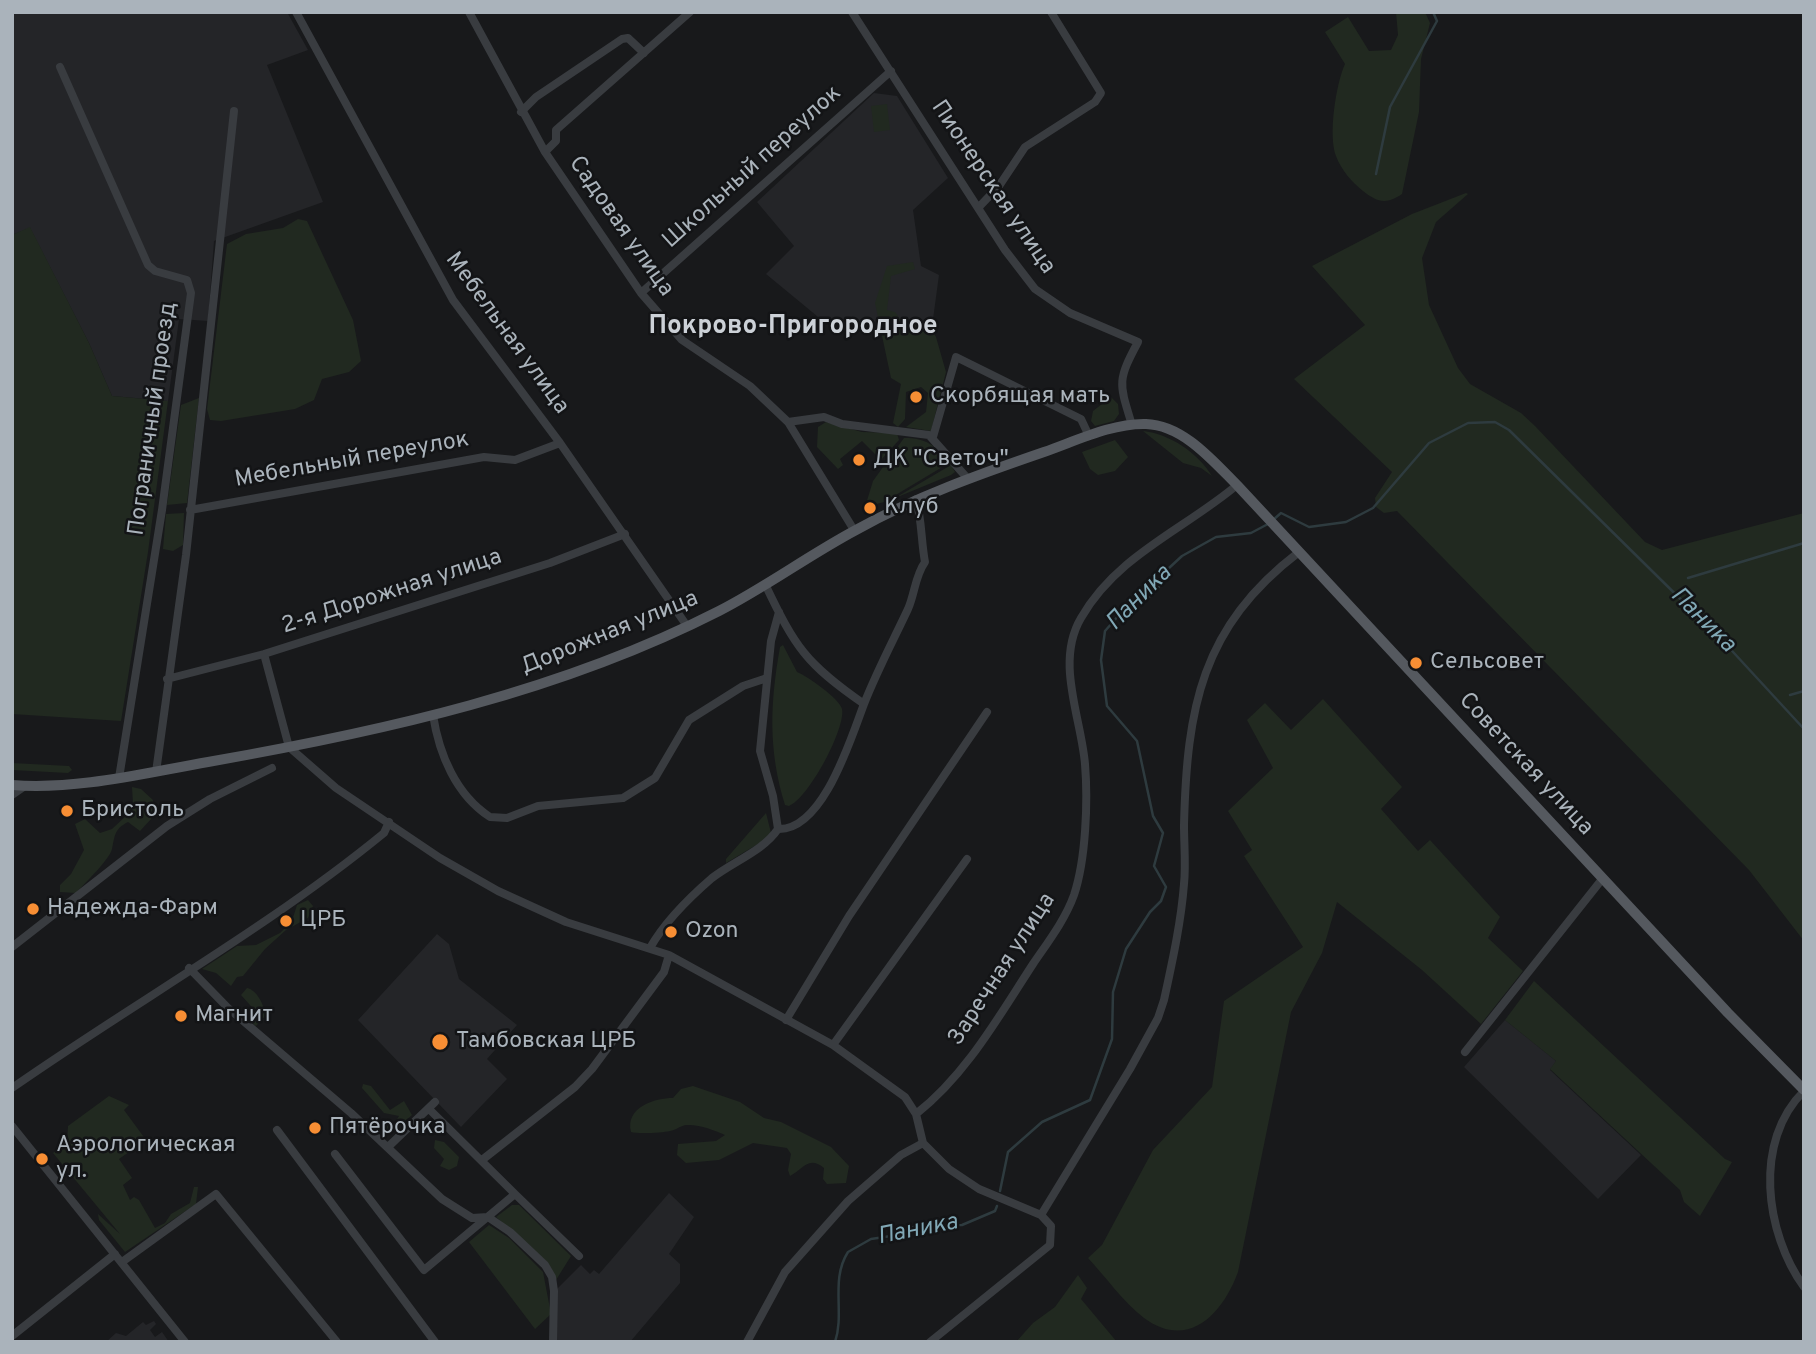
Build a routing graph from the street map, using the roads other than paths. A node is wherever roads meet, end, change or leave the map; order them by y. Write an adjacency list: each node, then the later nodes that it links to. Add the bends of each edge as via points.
1 (296, 12): 19 (street, Мебельная улица, via 439,278)
2 (469, 12): 10 (street, Садовая улица)
3 (690, 12): 6 (street)
4 (852, 12): 8 (street, Пионерская улица)
5 (1051, 12): 12 (street, via 1101,93 1095,102 1025,147)
6 (644, 53): 10 (street, via 628,38 622,39); 11 (street, via 556,130 556,141)
7 (60, 67): 39 (street, Пограничный проезд, via 148,265 187,280 191,293)
8 (891, 71): 12 (street, Пионерская улица); 13 (street, Школьный переулок)
9 (234, 111): 23 (street)
10 (521, 112): 11 (street, Садовая улица)
11 (545, 152): 13 (street, Садовая улица)
12 (978, 208): 15 (street, Пионерская улица, via 1034,289 1070,313 1138,342 1120,383)
13 (640, 293): 14 (street, Садовая улица, via 682,340 750,386)
14 (788, 422): 17 (street, via 824,417); 24 (street, Садовая улица)
15 (1132, 425): 16 (main road, Дорожная улица); 18 (main road, Дорожная улица, via 1159,426)
16 (1089, 436): 17 (street, via 1081,419 956,357); 20 (main road, Дорожная улица)
17 (933, 438): 20 (street)
18 (1187, 439): 21 (main road, Советская улица)
19 (560, 443): 23 (street, Мебельный переулок, via 515,460 484,457); 25 (street, Мебельная улица)
20 (968, 479): 22 (main road, Дорожная улица)
21 (1237, 485): 26 (main road, Советская улица); 56 (street, Заречная улица, via 1139,552 1080,620 1072,648 1071,688 1087,787 1074,894 1059,925 969,1059)
22 (916, 499): 24 (main road, Дорожная улица); 33 (street, via 925,562)
23 (190, 510): 32 (street)
24 (854, 530): 27 (main road, Дорожная улица)
25 (625, 534): 29 (street, Мебельная улица); 30 (street, 2-я Дорожная улица, via 550,563)
26 (1299, 552): 46 (main road, Советская улица); 64 (street, via 1242,606 1214,647 1205,670 1189,741 1184,887 1158,1018)
27 (765, 584): 28 (street); 29 (main road, Дорожная улица)
28 (779, 612): 31 (street); 33 (street, via 813,666)
29 (687, 626): 35 (main road, Дорожная улица, via 530,688)
30 (264, 654): 32 (street, 2-я Дорожная улица); 36 (street)
31 (767, 678): 35 (street, via 689,720 654,778 623,798 538,806 507,818 490,817 461,788 446,763); 44 (street, via 761,757 774,796)
32 (167, 679): 38 (street)
33 (864, 704): 44 (street, via 821,802 805,820)
34 (987, 712): 51 (street, via 849,916)
35 (433, 715): 36 (main road, Дорожная улица)
36 (289, 747): 38 (main road, Дорожная улица); 43 (street, via 336,788)
37 (272, 768): 47 (street, via 167,826)
38 (156, 772): 39 (main road, Дорожная улица)
39 (119, 778): 41 (main road, Дорожная улица)
40 (12, 785): 41 (main road, Дорожная улица)
41 (24, 786): 42 (street)
42 (12, 795)
43 (388, 822): 48 (street, via 440,858 526,905); 50 (street, via 384,833 321,882)
44 (778, 829): 48 (street, via 766,843 711,879)
45 (967, 859): 52 (street)
46 (1603, 878): 53 (street); 55 (main road, Советская улица)
47 (12, 947)
48 (650, 948): 49 (street)
49 (669, 955): 51 (street); 62 (street, via 664,972 593,1069)
50 (189, 968): 54 (street); 60 (street, via 228,1008)
51 (786, 1020): 52 (street)
52 (833, 1045): 56 (street, via 905,1097)
53 (1465, 1052)
54 (12, 1088)
55 (1804, 1090): 69 (street, via 1780,1122 1771,1166 1780,1245)
56 (916, 1114): 59 (street)
57 (12, 1126): 66 (street)
58 (277, 1130): 73 (street)
59 (923, 1143): 64 (street, via 949,1169 979,1189); 75 (street, via 901,1155 848,1201 785,1272)
60 (388, 1147): 62 (street, via 432,1105); 65 (street, via 455,1208 472,1218)
61 (335, 1154): 65 (street, via 424,1270)
62 (482, 1160): 63 (street)
63 (515, 1194): 65 (street); 67 (street)
64 (1041, 1215): 76 (street, via 1051,1226 1051,1245)
65 (488, 1217): 74 (street, via 549,1270 554,1291)
66 (115, 1254): 68 (street); 70 (street)
67 (579, 1256)
68 (122, 1262): 71 (street); 72 (street, via 216,1194)
69 (1804, 1287)
70 (12, 1336)
71 (185, 1342)
72 (337, 1342)
73 (435, 1342)
74 (553, 1342)
75 (747, 1342)
76 (930, 1342)

